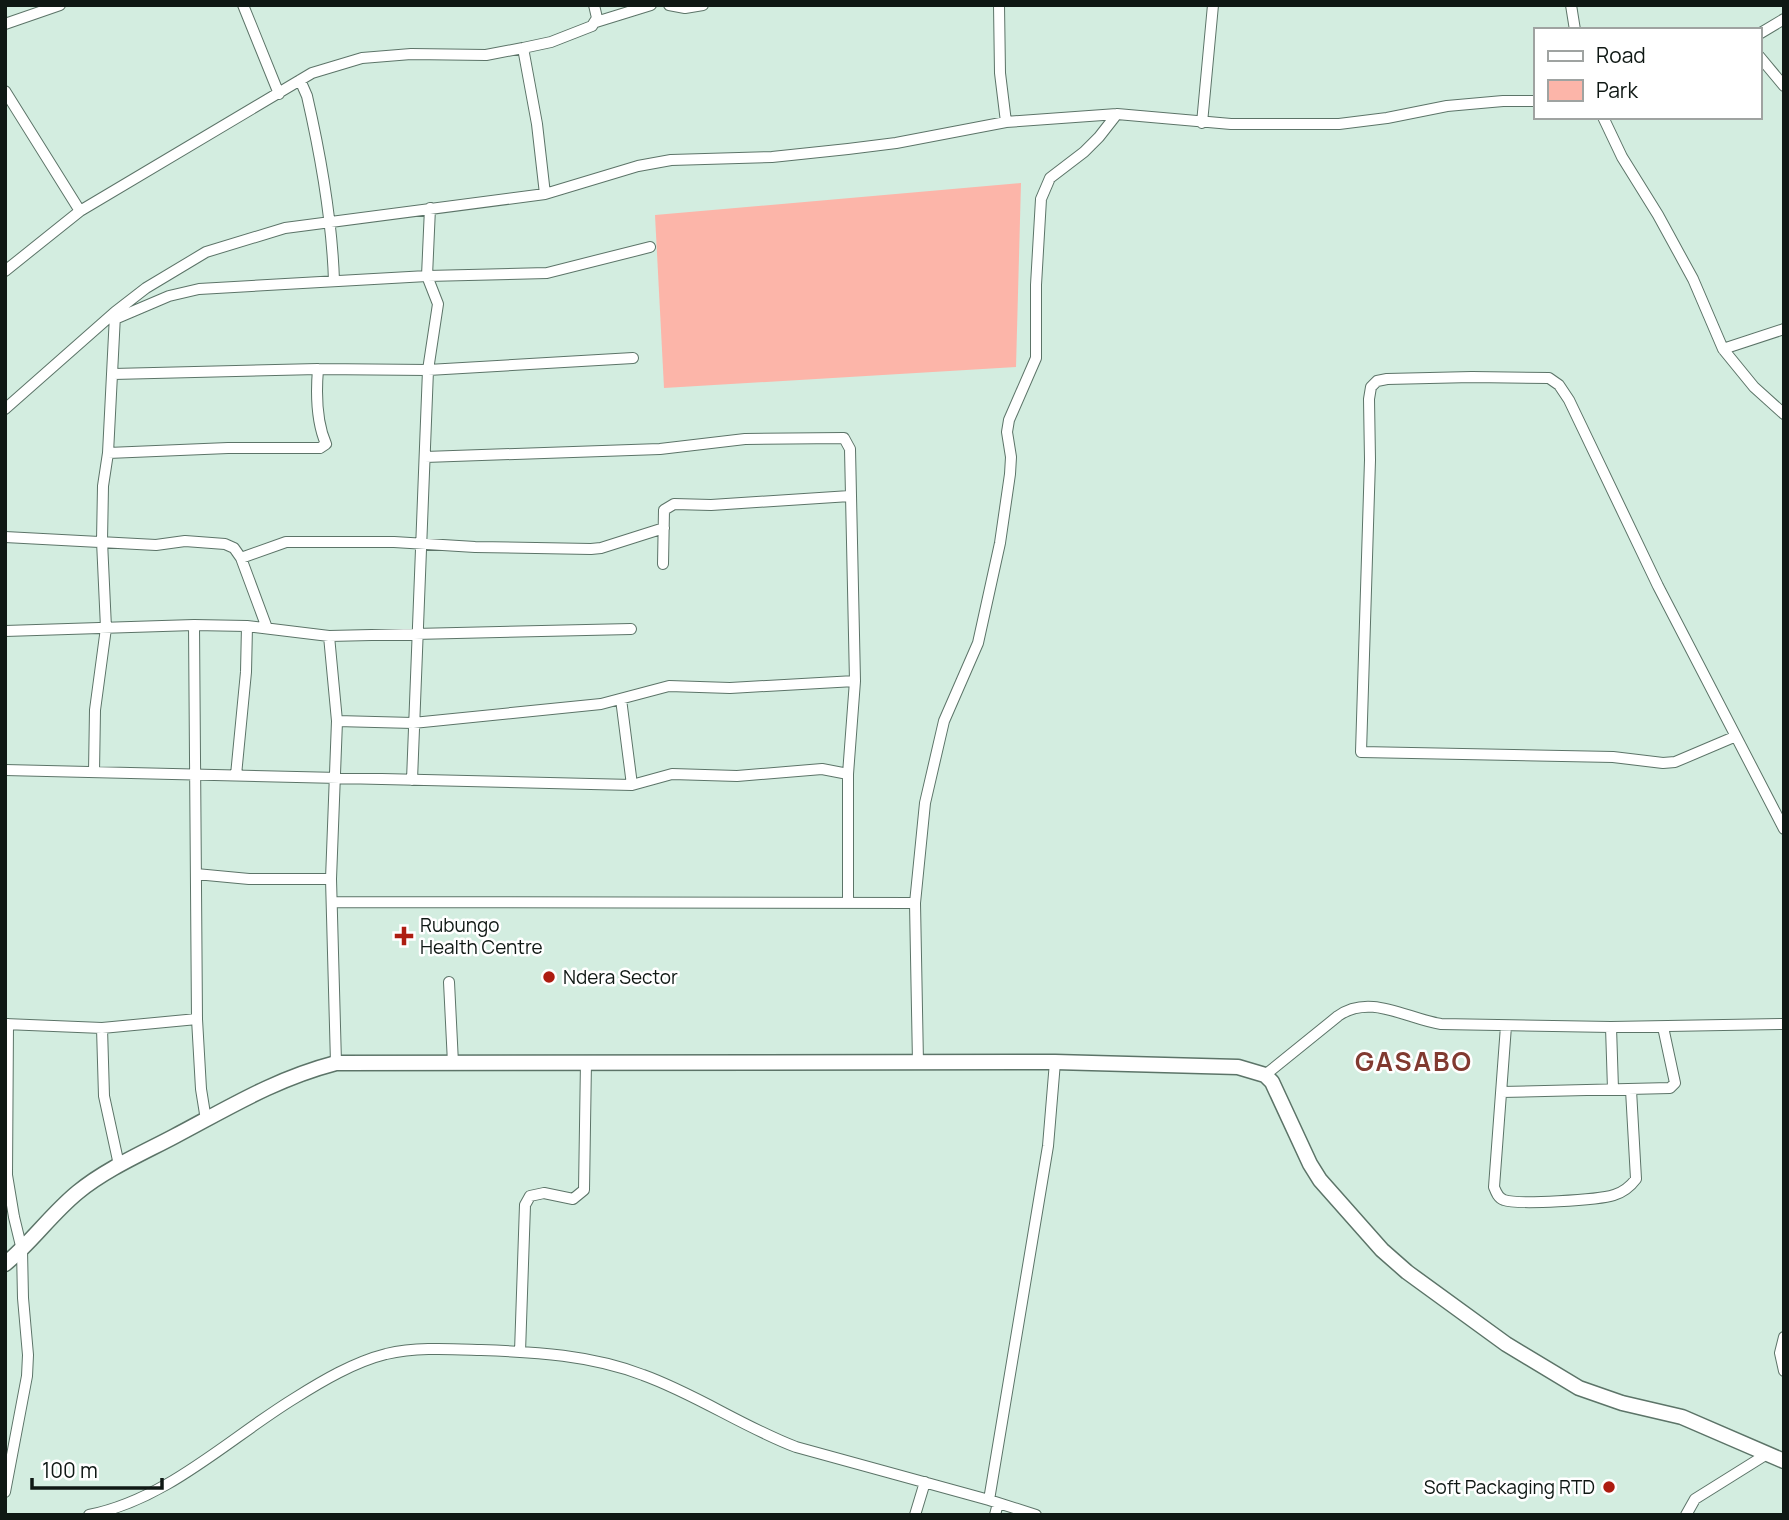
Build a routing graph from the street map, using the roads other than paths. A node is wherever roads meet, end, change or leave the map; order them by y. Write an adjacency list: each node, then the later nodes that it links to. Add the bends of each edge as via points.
1 (60, 5): 12 (street)
2 (243, 5): 20 (street)
3 (594, 5): 11 (street)
4 (651, 5): 11 (street)
5 (669, 5): 6 (street)
6 (703, 5)
7 (999, 5): 24 (street)
8 (1213, 5): 25 (street)
9 (1571, 5): 13 (street)
10 (1784, 19): 14 (street)
11 (596, 22): 15 (street, via 551,42)
12 (5, 24)
13 (1575, 28)
14 (1761, 33)
15 (523, 48): 17 (street, via 486,55 362,58); 26 (street)
16 (1761, 58): 18 (street)
17 (300, 80): 20 (street); 29 (street)
18 (1784, 86)
19 (5, 91): 28 (street)
20 (279, 94): 28 (street)
21 (1534, 101): 25 (street, via 1447,106 1339,124)
22 (1117, 114): 24 (street); 25 (street); 78 (street, via 1084,152 1050,178 1041,199 1036,358 1009,420 1010,474 1000,543 978,643 951,702 936,756 925,803)
23 (1605, 119): 36 (street, via 1693,279)
24 (1006, 122): 26 (street, via 848,149 671,160)
25 (1202, 123)
26 (545, 194): 27 (street)
27 (430, 208): 29 (street); 32 (street)
28 (80, 211): 31 (street)
29 (331, 222): 33 (street); 34 (street, via 285,228 206,252 146,288)
30 (650, 247): 32 (street, via 547,273)
31 (5, 271)
32 (427, 276): 33 (street); 39 (street, via 438,304)
33 (334, 281): 34 (street, via 199,289)
34 (115, 315): 40 (street); 41 (street)
35 (1784, 329): 36 (street)
36 (1723, 349): 42 (street)
37 (633, 358): 39 (street)
38 (318, 369): 39 (street); 40 (street); 43 (street, via 319,419 326,444 320,448)
39 (428, 370): 44 (street)
40 (113, 374): 43 (street)
41 (5, 410)
42 (1784, 414)
43 (108, 453): 48 (street)
44 (425, 457): 45 (street, via 844,438 850,449); 49 (street)
45 (850, 496): 46 (street, via 674,504 664,510); 60 (street)
46 (664, 528): 49 (street, via 591,549); 51 (street)
47 (5, 537): 48 (street)
48 (102, 541): 50 (street, via 225,544); 54 (street)
49 (421, 544): 50 (street, via 286,542); 58 (street)
50 (241, 558): 55 (street)
51 (663, 564)
52 (194, 625): 53 (street); 54 (street); 68 (street)
53 (247, 626): 55 (street); 69 (street)
54 (106, 628): 57 (street); 66 (street, via 95,710)
55 (267, 628): 59 (street)
56 (631, 629): 58 (street)
57 (5, 631)
58 (417, 634): 59 (street); 63 (street)
59 (329, 636): 62 (street)
60 (855, 681): 61 (street, via 730,688 669,686); 67 (street)
61 (621, 699): 63 (street); 72 (street)
62 (337, 721): 63 (street); 70 (street)
63 (413, 723): 71 (street)
64 (1734, 737): 64 (street, via 1663,763 1612,757 1361,752 1371,387 1387,379 1472,377 1549,379 1559,385); 73 (street)
65 (5, 770): 66 (street)
66 (94, 772): 68 (street)
67 (848, 774): 72 (street, via 821,769 737,776 672,774); 77 (street)
68 (195, 775): 69 (street); 74 (street)
69 (236, 775): 70 (street)
70 (335, 778): 71 (street); 75 (street)
71 (412, 780): 72 (street)
72 (632, 785)
73 (1784, 829)
74 (196, 874): 75 (street); 80 (street)
75 (331, 879): 76 (street)
76 (332, 902): 77 (street); 89 (street)
77 (848, 902): 78 (street)
78 (915, 903): 91 (street)
79 (449, 982): 90 (street)
80 (197, 1019): 86 (street); 96 (street)
81 (6, 1024): 86 (street); 98 (street)
82 (1784, 1024): 85 (street)
83 (1506, 1026): 84 (street); 92 (street, via 1441,1024 1358,1006 1338,1016); 95 (street)
84 (1611, 1027): 85 (street); 93 (street)
85 (1663, 1027): 94 (street, via 1674,1086)
86 (102, 1028): 97 (street, via 104,1096)
87 (586, 1061): 90 (main road); 91 (main road); 102 (street, via 584,1190 573,1199 544,1193 530,1196 525,1205)
88 (1055, 1062): 91 (main road); 92 (main road, via 1238,1067); 108 (street, via 1048,1146)
89 (336, 1063): 90 (main road); 96 (main road, via 263,1089)
90 (453, 1063)
91 (918, 1063)
92 (1265, 1075): 104 (main road, via 1280,1096 1320,1180 1407,1272 1562,1379 1597,1396 1682,1417)
93 (1613, 1089): 94 (street); 95 (street)
94 (1631, 1090): 95 (street, via 1636,1179 1629,1187 1611,1196 1528,1201 1504,1200 1494,1187)
95 (1501, 1092)
96 (206, 1120): 97 (main road)
97 (119, 1165): 99 (main road, via 78,1192)
98 (6, 1175): 99 (street)
99 (22, 1250): 100 (main road); 107 (street, via 27,1376)
100 (5, 1264)
101 (1784, 1338): 103 (street, via 1780,1353)
102 (520, 1352): 106 (street, via 611,1364 701,1400 796,1447); 109 (street, via 437,1348 385,1354 359,1364 296,1397 157,1490)
103 (1784, 1371)
104 (1767, 1454): 105 (main road); 114 (street, via 1695,1499)
105 (1784, 1461)
106 (925, 1482): 108 (street); 111 (street)
107 (5, 1492)
108 (994, 1501): 112 (street); 113 (street)
109 (115, 1512): 110 (street)
110 (89, 1515)
111 (915, 1515)
112 (995, 1515)
113 (1036, 1515)
114 (1686, 1515)

